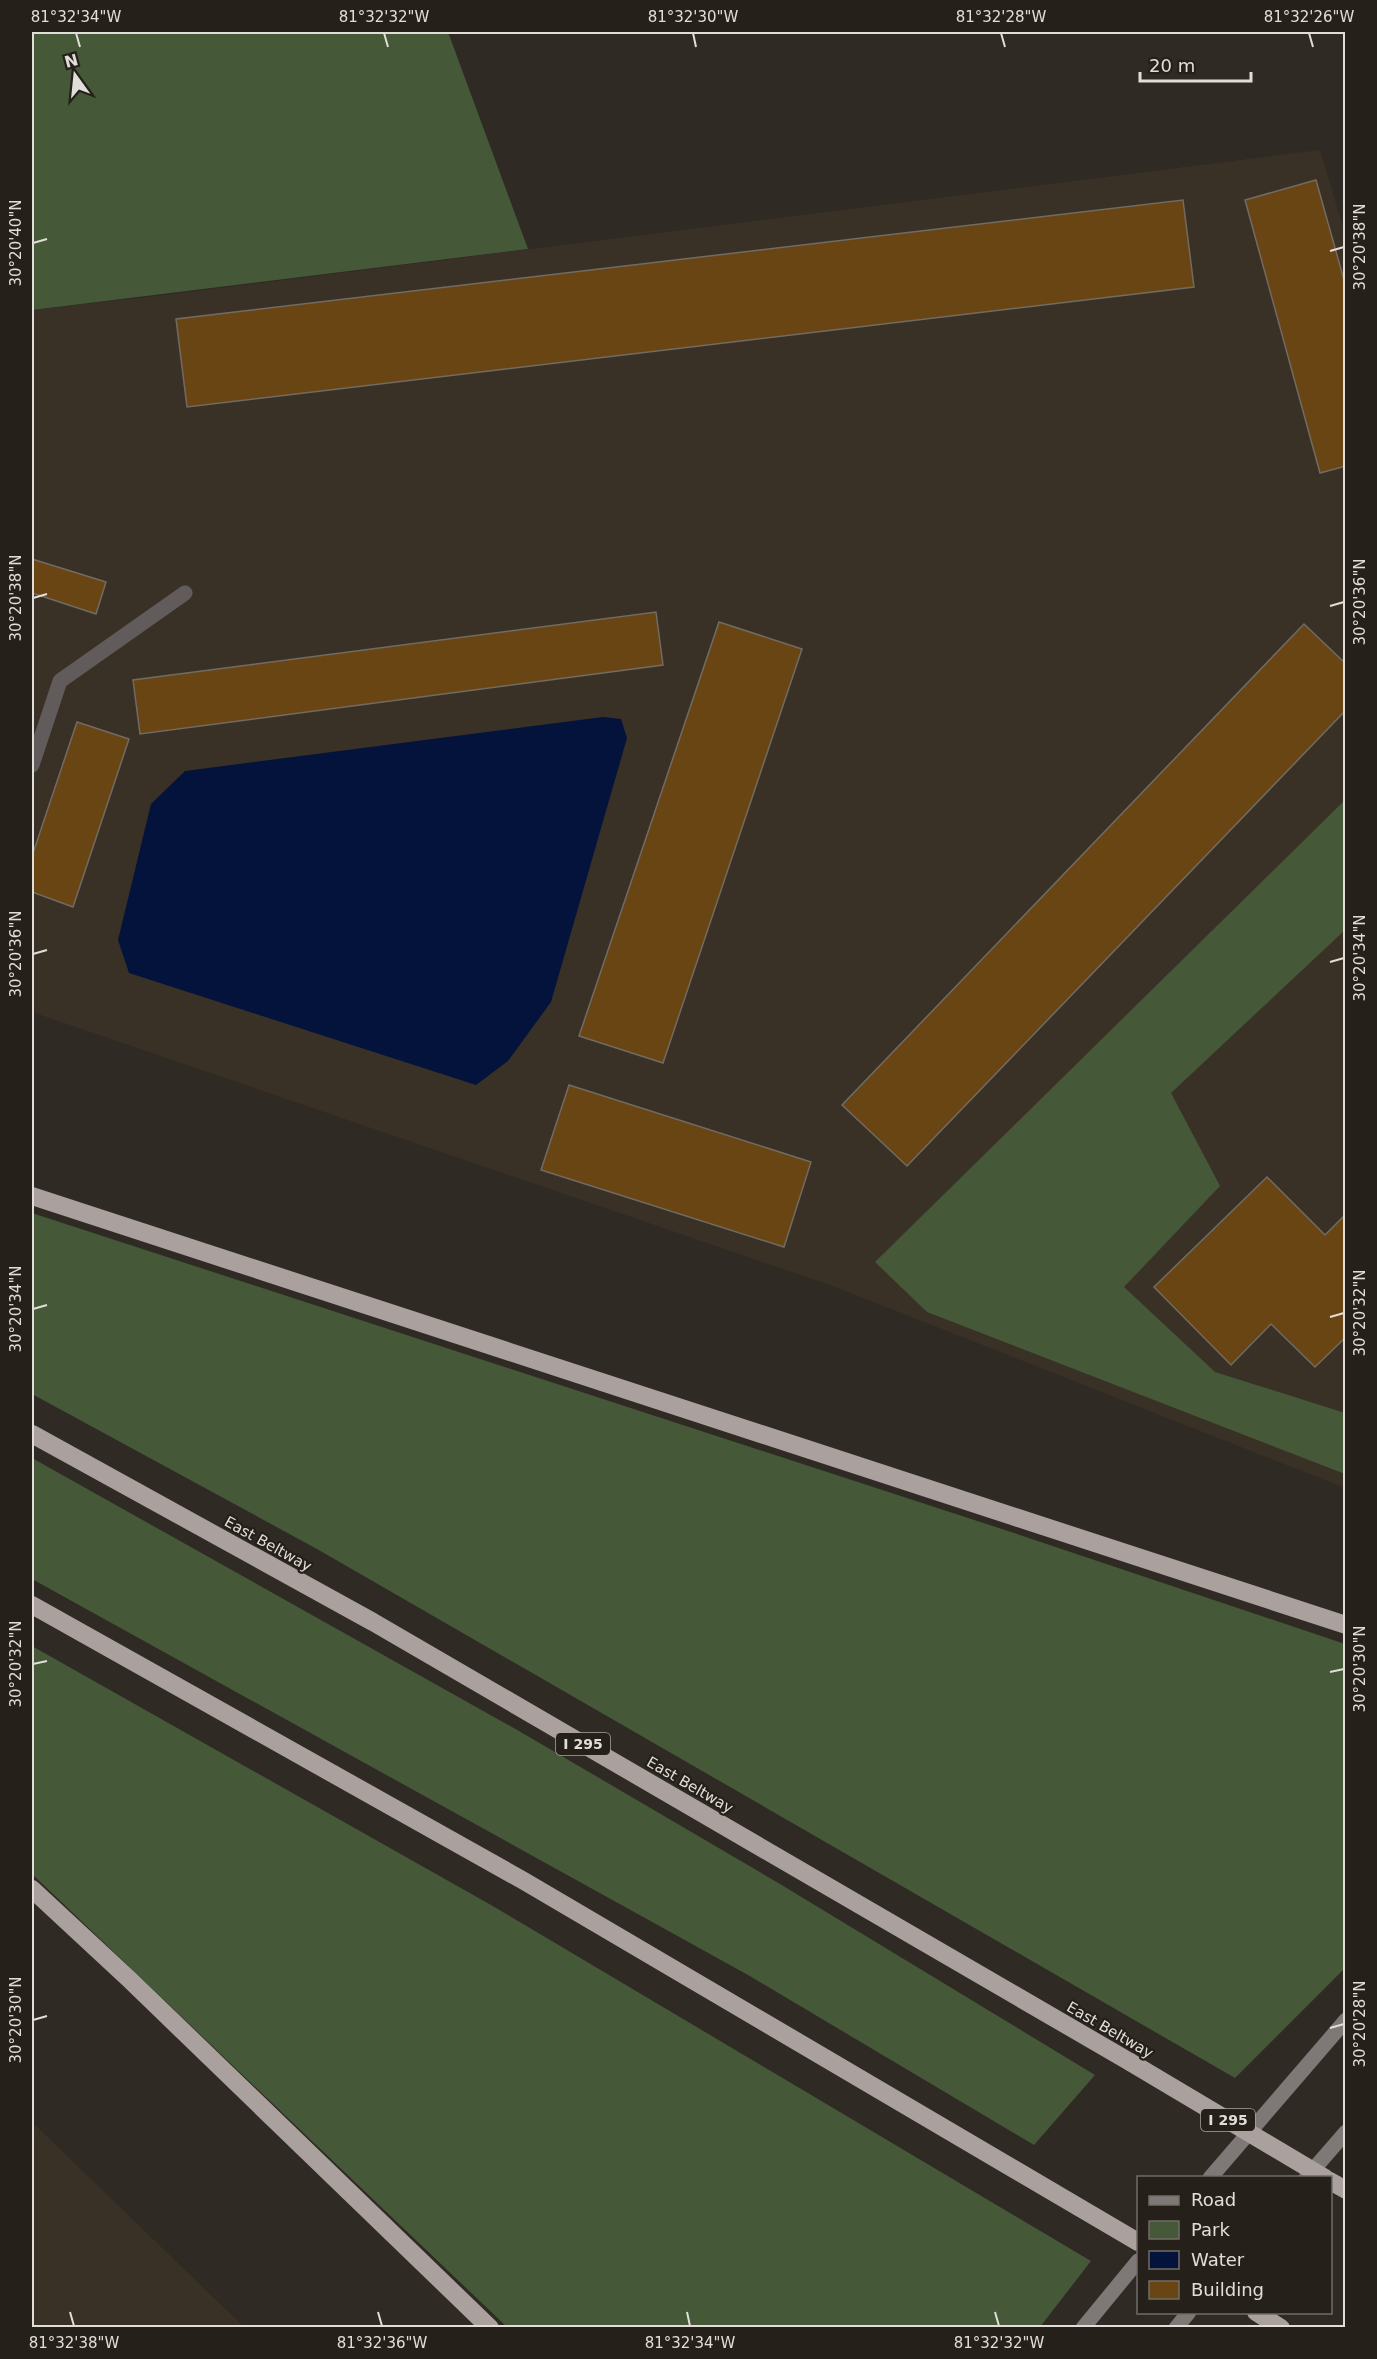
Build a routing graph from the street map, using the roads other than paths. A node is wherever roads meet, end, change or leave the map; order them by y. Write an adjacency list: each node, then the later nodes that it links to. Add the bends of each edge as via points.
1 (185, 593): 2 (lane, via 60,681)
2 (32, 765)
3 (32, 1196): 6 (highway)
4 (32, 1434): 12 (highway, East Beltway / I 295, bridge, via 373,1622)
5 (32, 1605): 15 (highway, via 524,1881)
6 (1346, 1625)
7 (32, 1889): 19 (highway)
8 (1346, 2020): 10 (main road)
9 (1346, 2132): 11 (main road)
10 (1212, 2176)
11 (1308, 2176)
12 (1322, 2176)
13 (1332, 2182): 14 (highway)
14 (1346, 2190)
15 (1137, 2241)
16 (1137, 2262): 20 (main road)
17 (1188, 2314): 21 (main road)
18 (1258, 2314): 22 (highway)
19 (490, 2328)
20 (1083, 2328)
21 (1176, 2328)
22 (1281, 2328)

